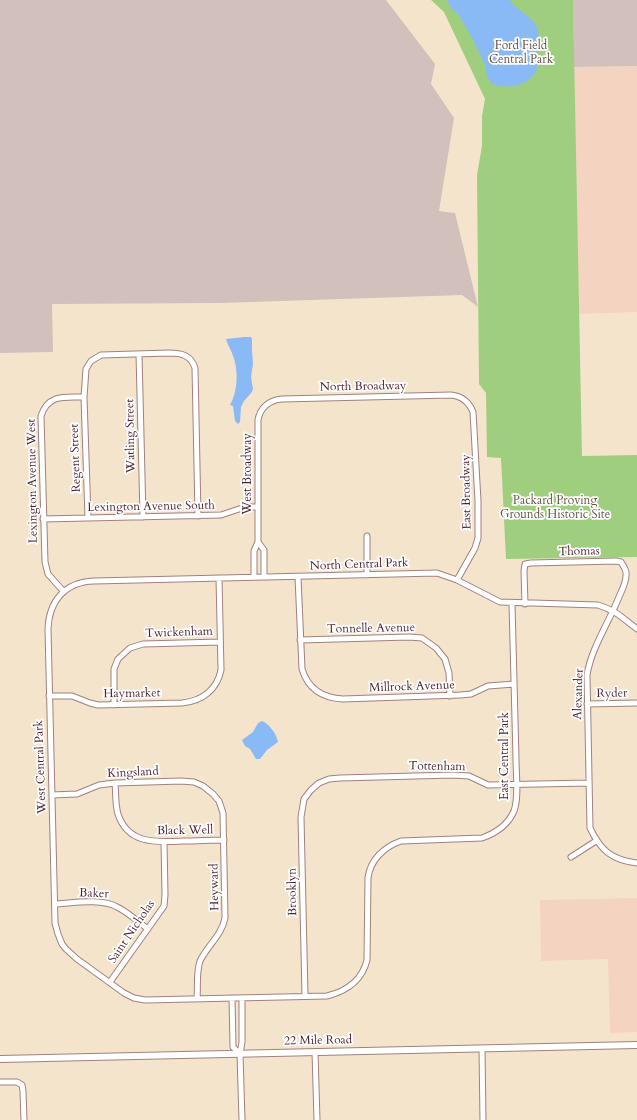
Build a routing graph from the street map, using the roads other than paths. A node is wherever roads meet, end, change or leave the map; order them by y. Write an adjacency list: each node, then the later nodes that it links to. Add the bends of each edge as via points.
1 (139, 354): 2 (street, Regent Street, via 104,354 94,358 84,374); 6 (street, Regent Street, via 178,353 191,360 195,371); 7 (street, Watling Street)
2 (84, 397): 8 (street, Regent Street); 9 (street, Lexington Avenue West, via 60,397 52,400 44,407 41,416)
3 (465, 400): 4 (street, North Broadway, via 458,396 445,395 300,398 275,400); 19 (street, East Broadway, via 472,409 474,420 478,538)
4 (263, 408): 5 (street, West Broadway, via 258,420)
5 (258, 507): 6 (street, Lexington Avenue South, via 244,507 222,515); 11 (street, West Broadway)
6 (198, 516): 7 (street, Lexington Avenue South)
7 (143, 517): 8 (street, Lexington Avenue South)
8 (88, 518): 9 (street, Lexington Avenue South)
9 (44, 519): 21 (street, Lexington Avenue West, via 46,569)
10 (367, 536): 14 (street)
11 (258, 542): 12 (street, West Broadway, via 264,550); 13 (street, West Broadway, via 254,551)
12 (264, 563): 13 (street); 16 (street, West Broadway)
13 (254, 564): 15 (street, West Broadway)
14 (367, 575): 17 (street, North Central Park); 19 (street, North Central Park, via 436,573)
15 (254, 577): 16 (street, North Central Park); 18 (street, North Central Park)
16 (264, 577): 17 (street, North Central Park)
17 (298, 577): 26 (street)
18 (219, 578): 20 (street, North Central Park, via 89,581); 27 (street)
19 (457, 580): 22 (street, North Central Park, via 495,601)
20 (69, 588): 21 (street, West Central Park)
21 (64, 592): 29 (street, West Central Park, via 54,604 48,623)
22 (512, 604): 23 (street, North Central Park); 28 (street, East Central Park)
23 (524, 604): 24 (street, North Central Park, via 584,604); 24 (street, Thomas, via 525,564 616,561 621,562 626,573)
24 (614, 610): 25 (street, North Central Park); 32 (street, Alexander, via 588,667)
25 (637, 629)
26 (300, 640): 30 (street, Tonnelle Avenue, via 422,638 445,658 449,673); 30 (street, Millrock Avenue, via 305,679 323,695 337,699)
27 (220, 642): 33 (street, Haymarket, via 221,670 217,683 202,698 192,702); 33 (street, Twickenham, via 143,644 130,648 118,659 114,669)
28 (514, 684): 30 (street, Millrock Avenue, via 492,685 471,694); 36 (street, East Central Park)
29 (49, 696): 33 (street, Haymarket, via 72,696 94,705); 39 (street, West Central Park)
30 (450, 696)
31 (637, 703): 32 (street, Ryder)
32 (587, 704): 35 (street, Alexander)
33 (114, 705)
34 (115, 783): 38 (street, Kingsland, via 194,782); 39 (street, Kingsland, via 99,785 77,794); 42 (street, Black Well, via 117,810 125,827 137,837)
35 (588, 783): 36 (street, Tottenham); 41 (street, Alexander, via 590,828)
36 (516, 784): 37 (street, Tottenham, via 488,785 464,775 340,778 320,783); 48 (street, East Central Park, via 514,810 505,824 492,834 470,839 404,841 383,851 373,862 368,878 368,953 363,972 353,985 345,990 327,996)
37 (311, 790): 48 (street, Brooklyn, via 304,799 301,817)
38 (213, 794): 40 (street, Heyward, via 219,801 223,813)
39 (52, 795): 45 (street, West Central Park)
40 (224, 840): 42 (street, Black Well); 51 (street, Heyward, via 225,918 219,933 200,962)
41 (596, 841): 43 (street); 44 (street, via 609,855 622,862)
42 (164, 842): 46 (street, Saint Nicholas, via 164,906)
43 (571, 857)
44 (637, 863)
45 (55, 904): 46 (street, Baker, via 112,904); 47 (street, West Central Park, via 56,929 66,950)
46 (148, 929): 47 (street, Saint Nicholas)
47 (110, 982): 51 (street, via 124,993 140,999)
48 (305, 996): 50 (street)
49 (232, 998): 50 (street); 51 (street); 55 (street, via 233,1047)
50 (242, 998): 55 (street)
51 (198, 999)
52 (637, 1045): 53 (street, 22 Mile Road)
53 (482, 1049): 54 (street, 22 Mile Road); 61 (street)
54 (315, 1052): 55 (street, 22 Mile Road); 60 (street)
55 (240, 1054): 56 (street, 22 Mile Road); 59 (street)
56 (0, 1060)
57 (0, 1082): 58 (street, via 17,1082 22,1085)
58 (24, 1120)
59 (242, 1120)
60 (316, 1120)
61 (483, 1120)

